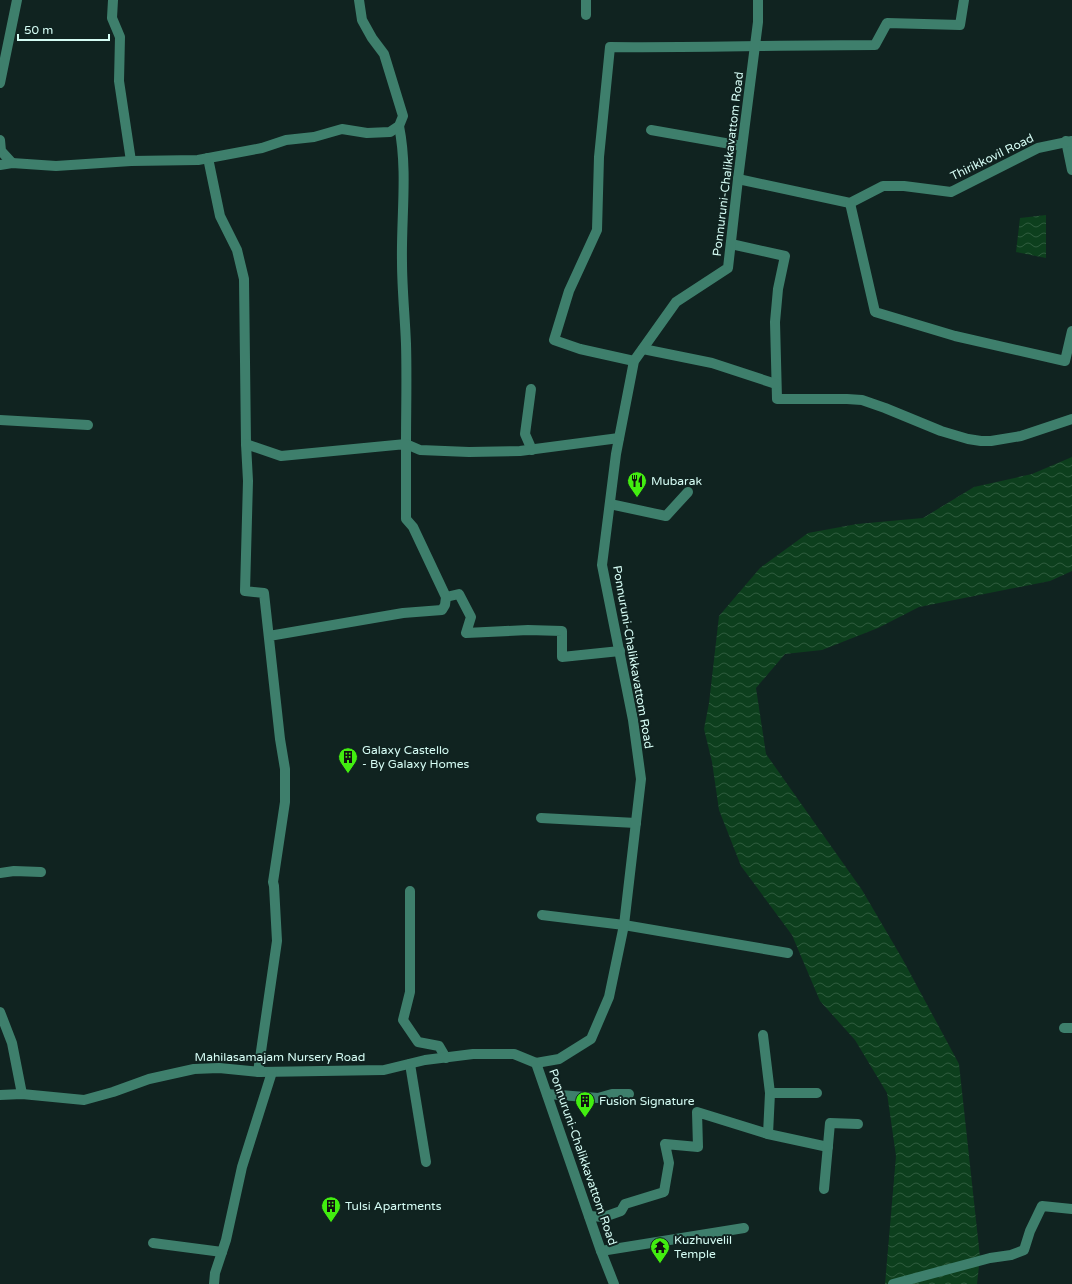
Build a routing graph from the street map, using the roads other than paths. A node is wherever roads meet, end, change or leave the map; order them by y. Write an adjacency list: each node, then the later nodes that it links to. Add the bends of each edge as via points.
1 (17, 0): 9 (street)
2 (113, 0): 16 (street, via 112,18 120,37 119,81)
3 (359, 0): 10 (street, via 362,20 384,54 404,116)
4 (586, 0): 7 (street)
5 (758, 0): 8 (street, Ponnuruni-Chalikkavattom Road)
6 (964, 0): 8 (street, via 960,25 887,24 875,45)
7 (586, 15)
8 (755, 47): 14 (street, Ponnuruni-Chalikkavattom Road); 25 (street, via 610,47 599,157 597,230 569,291 554,340 580,349)
9 (0, 83)
10 (399, 126): 15 (street, via 390,132 342,129); 34 (street, via 404,169 402,262 406,346)
11 (651, 130): 14 (street)
12 (0, 140): 17 (street, via 0,151)
13 (1069, 141): 19 (street); 21 (street, Thirikkovil Road, via 1038,148 951,192 883,186)
14 (742, 146): 20 (street, Ponnuruni-Chalikkavattom Road)
15 (208, 158): 16 (street); 33 (street, via 220,216 237,250 244,279)
16 (131, 161): 17 (street, via 56,166)
17 (12, 162): 18 (street)
18 (0, 165)
19 (1072, 170)
20 (738, 179): 21 (street); 22 (street, Ponnuruni-Chalikkavattom Road)
21 (850, 202): 26 (street, via 875,312 955,336)
22 (731, 244): 24 (street, Ponnuruni-Chalikkavattom Road, via 728,268 676,302); 27 (street, via 785,256 776,307)
23 (1072, 331): 26 (street)
24 (643, 349): 25 (street, Ponnuruni-Chalikkavattom Road); 27 (street, via 712,363)
25 (634, 361): 32 (street, Ponnuruni-Chalikkavattom Road)
26 (1069, 362)
27 (776, 384): 29 (street, via 776,399 862,400 941,431 974,440 1010,438)
28 (532, 389): 35 (street, via 525,434)
29 (1072, 419)
30 (0, 420): 31 (street)
31 (88, 425)
32 (619, 438): 35 (street); 37 (street, Ponnuruni-Chalikkavattom Road)
33 (246, 444): 34 (street, via 281,456); 39 (street, via 248,481 245,592 264,593)
34 (406, 444): 35 (street, via 420,450); 38 (street, via 406,519 413,527)
35 (532, 450)
36 (688, 492): 37 (street, via 666,516)
37 (610, 504): 40 (street, Ponnuruni-Chalikkavattom Road, via 602,565)
38 (446, 597): 39 (street, via 442,610 403,613); 40 (street, via 459,594 471,617 466,633 562,631 562,656)
39 (269, 636): 54 (street, via 280,739 286,769 273,882 277,941)
40 (620, 651): 42 (street, Ponnuruni-Chalikkavattom Road, via 641,779)
41 (541, 818): 42 (street)
42 (636, 823): 47 (street, Ponnuruni-Chalikkavattom Road)
43 (42, 872): 44 (street)
44 (0, 873)
45 (410, 891): 51 (street, via 410,992 403,1020 418,1042 438,1046)
46 (542, 915): 47 (street)
47 (624, 925): 48 (street); 52 (street, Ponnuruni-Chalikkavattom Road, via 609,997 591,1039 559,1059)
48 (788, 952)
49 (0, 1012): 58 (street, via 12,1043)
50 (763, 1035): 56 (street)
51 (446, 1058): 52 (street, Mahilasamajam Nursery Road, via 474,1054 514,1054); 53 (street, Mahilasamajam Nursery Road)
52 (536, 1063): 59 (street, Ponnuruni-Chalikkavattom Road)
53 (410, 1064): 55 (street, Mahilasamajam Nursery Road, via 384,1070); 65 (street)
54 (258, 1072): 55 (street, Mahilasamajam Nursery Road); 58 (street, Mahilasamajam Nursery Road, via 219,1068 194,1069 149,1079 84,1100)
55 (272, 1072): 72 (street, via 242,1167)
56 (770, 1093): 57 (street); 63 (street)
57 (817, 1093)
58 (22, 1094): 61 (street, Mahilasamajam Nursery Road)
59 (547, 1094): 60 (street, via 598,1098 612,1094); 68 (street, Ponnuruni-Chalikkavattom Road)
60 (629, 1094)
61 (0, 1095)
62 (858, 1124): 64 (street, via 830,1122)
63 (768, 1134): 64 (street); 68 (street, via 696,1112 698,1147 665,1144 669,1163 664,1192 625,1204 621,1211 604,1217)
64 (828, 1147): 66 (street)
65 (426, 1162)
66 (824, 1189)
67 (1072, 1209): 75 (street, via 1042,1206 1024,1250)
68 (589, 1216): 71 (street, Ponnuruni-Chalikkavattom Road)
69 (744, 1228): 71 (street)
70 (153, 1243): 72 (street)
71 (601, 1251): 73 (street, Ponnuruni-Chalikkavattom Road)
72 (222, 1252): 74 (street)
73 (612, 1283)
74 (214, 1284)
75 (893, 1284)

